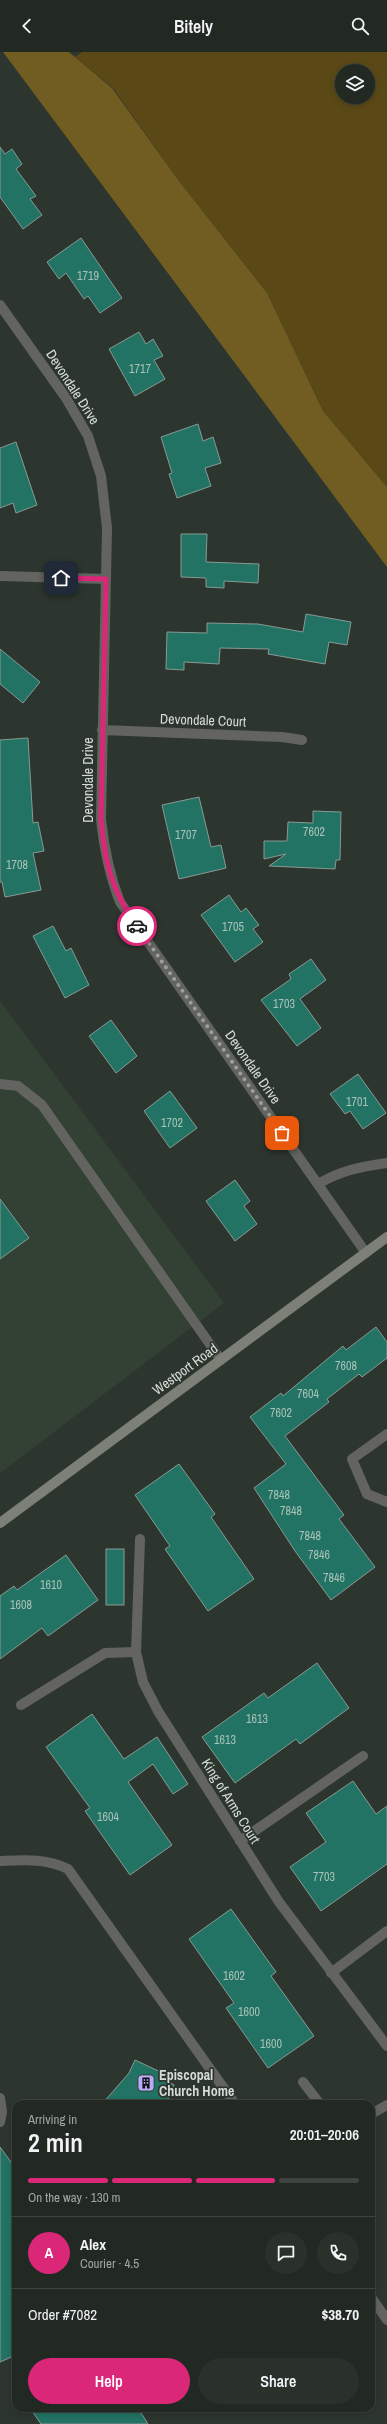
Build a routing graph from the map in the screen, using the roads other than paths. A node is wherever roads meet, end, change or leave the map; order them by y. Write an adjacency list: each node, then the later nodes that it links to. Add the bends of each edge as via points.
1 (0, 305): 3 (street, Devondale Drive, via 66,398 88,436 101,476 105,500)
2 (0, 576): 3 (street)
3 (106, 579): 4 (street, Devondale Drive)
4 (102, 730): 5 (street, Devondale Court); 8 (street, Devondale Drive, via 103,844 120,902)
5 (302, 740)
6 (0, 1084): 11 (street, via 18,1086 42,1105)
7 (387, 1163): 8 (street, via 355,1167 336,1173)
8 (318, 1184): 10 (street, Devondale Drive)
9 (387, 1237): 10 (main road, Westport Road)
10 (366, 1252): 11 (main road, Westport Road)
11 (221, 1360): 14 (main road, Westport Road)
12 (387, 1434): 13 (street, via 352,1459 367,1494)
13 (387, 1502)
14 (0, 1523)
15 (140, 1539): 16 (street, King of Arms Court)
16 (136, 1652): 17 (street, via 105,1653); 19 (street, King of Arms Court, via 143,1682 158,1711)
17 (21, 1705)
18 (363, 1756): 19 (street)
19 (240, 1841): 22 (street, King of Arms Court, via 279,1902)
20 (0, 1861): 26 (street, via 38,1860 55,1862 68,1869)
21 (387, 1931): 22 (street)
22 (331, 1973): 23 (street, King of Arms Court)
23 (387, 2046)
24 (303, 2082): 27 (street)
25 (0, 2098): 30 (street)
26 (232, 2100)
27 (317, 2100)
28 (387, 2105): 29 (street)
29 (375, 2112)
30 (0, 2122)
31 (375, 2303): 32 (street)
32 (387, 2320)

